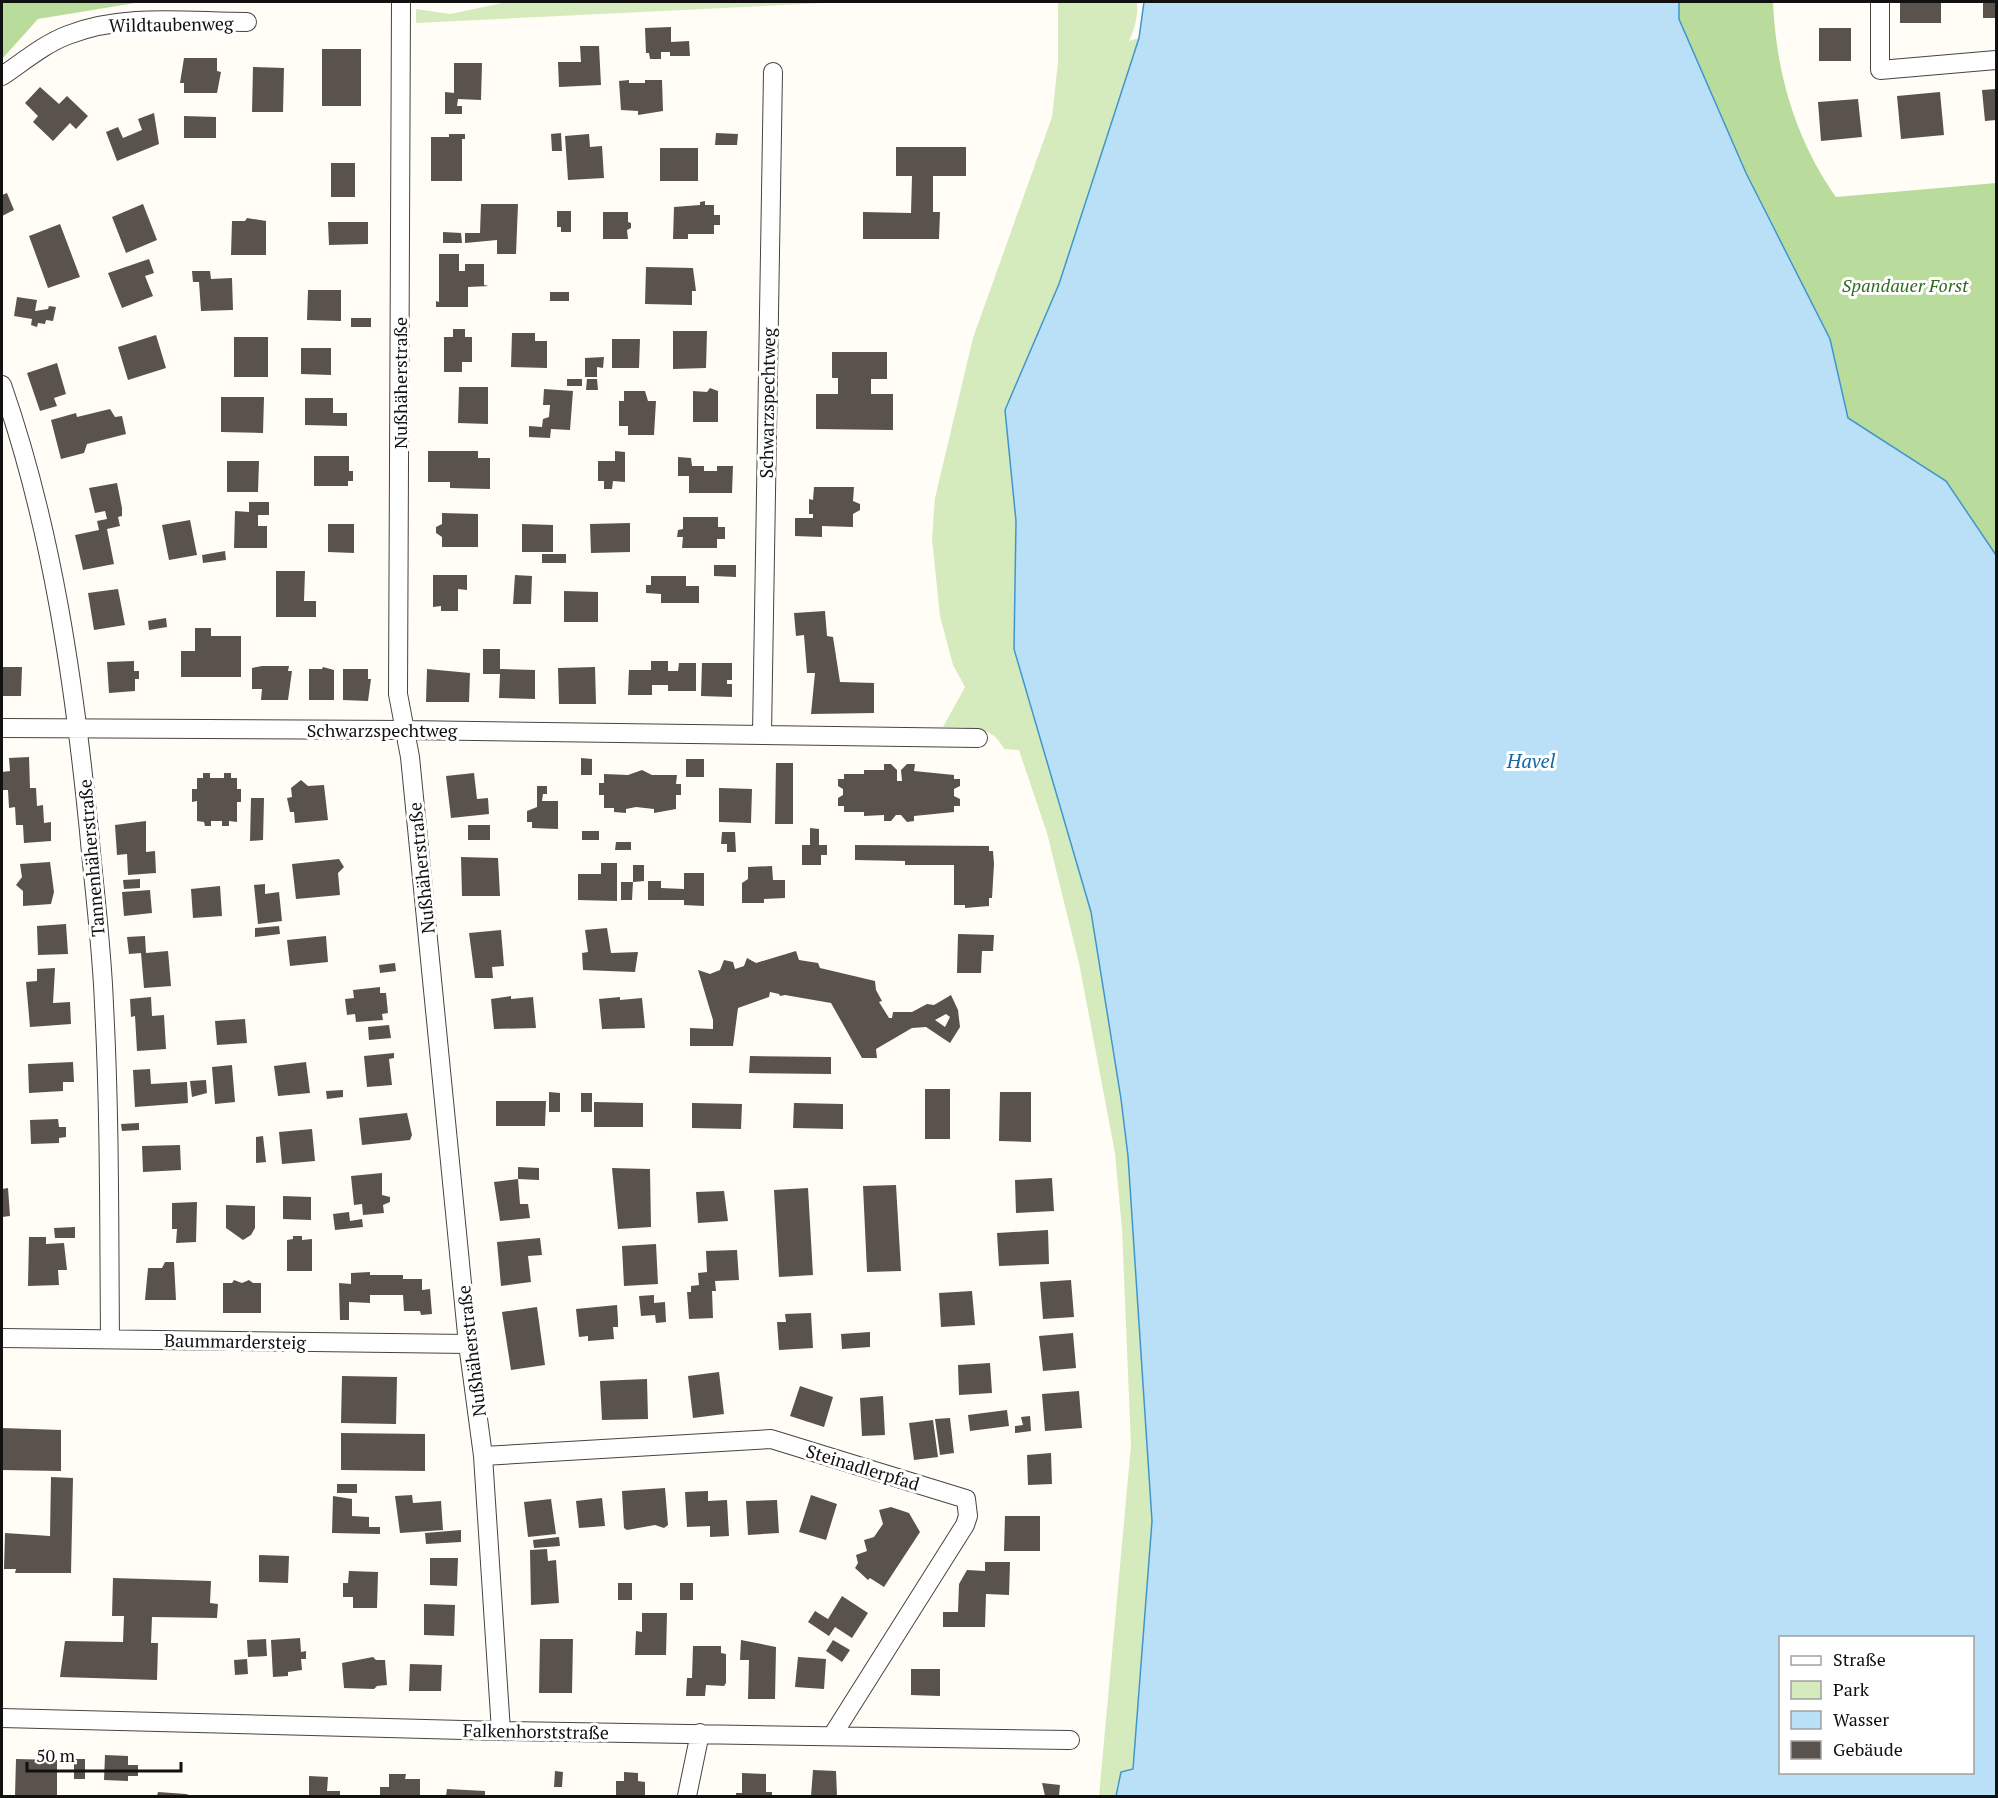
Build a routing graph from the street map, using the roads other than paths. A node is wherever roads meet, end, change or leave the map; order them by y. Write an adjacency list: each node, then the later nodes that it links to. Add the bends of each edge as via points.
1 (401, 2): 10 (street, Nußhäherstraße, via 398,694)
2 (1880, 2): 4 (street, via 1880,70)
3 (247, 22): 6 (street, Wildtaubenweg, via 117,22 91,27 48,44)
4 (1996, 60)
5 (773, 72): 11 (street, Schwarzspechtweg)
6 (2, 76)
7 (2, 385): 9 (street, Tannenhäherstraße, via 26,460 56,596)
8 (2, 728): 9 (street, Schwarzspechtweg)
9 (79, 728): 10 (street, Schwarzspechtweg); 14 (street, Tannenhäherstraße, via 105,1013)
10 (405, 730): 11 (street, Schwarzspechtweg); 15 (street, Nußhäherstraße)
11 (762, 735): 12 (street, Schwarzspechtweg)
12 (978, 738)
13 (2, 1338): 14 (street, Baummardersteig)
14 (110, 1339): 15 (street, Baummardersteig)
15 (468, 1344): 16 (street, Nußhäherstraße)
16 (483, 1455): 18 (street, Nußhäherstraße); 20 (street, Steinadlerpfad, via 771,1439 966,1499 965,1525)
17 (2, 1718): 18 (street, Falkenhorststraße)
18 (501, 1731): 19 (street, Falkenhorststraße)
19 (700, 1733): 20 (street, Falkenhorststraße); 22 (street)
20 (832, 1736): 21 (street, Falkenhorststraße)
21 (1070, 1740)
22 (687, 1797)

